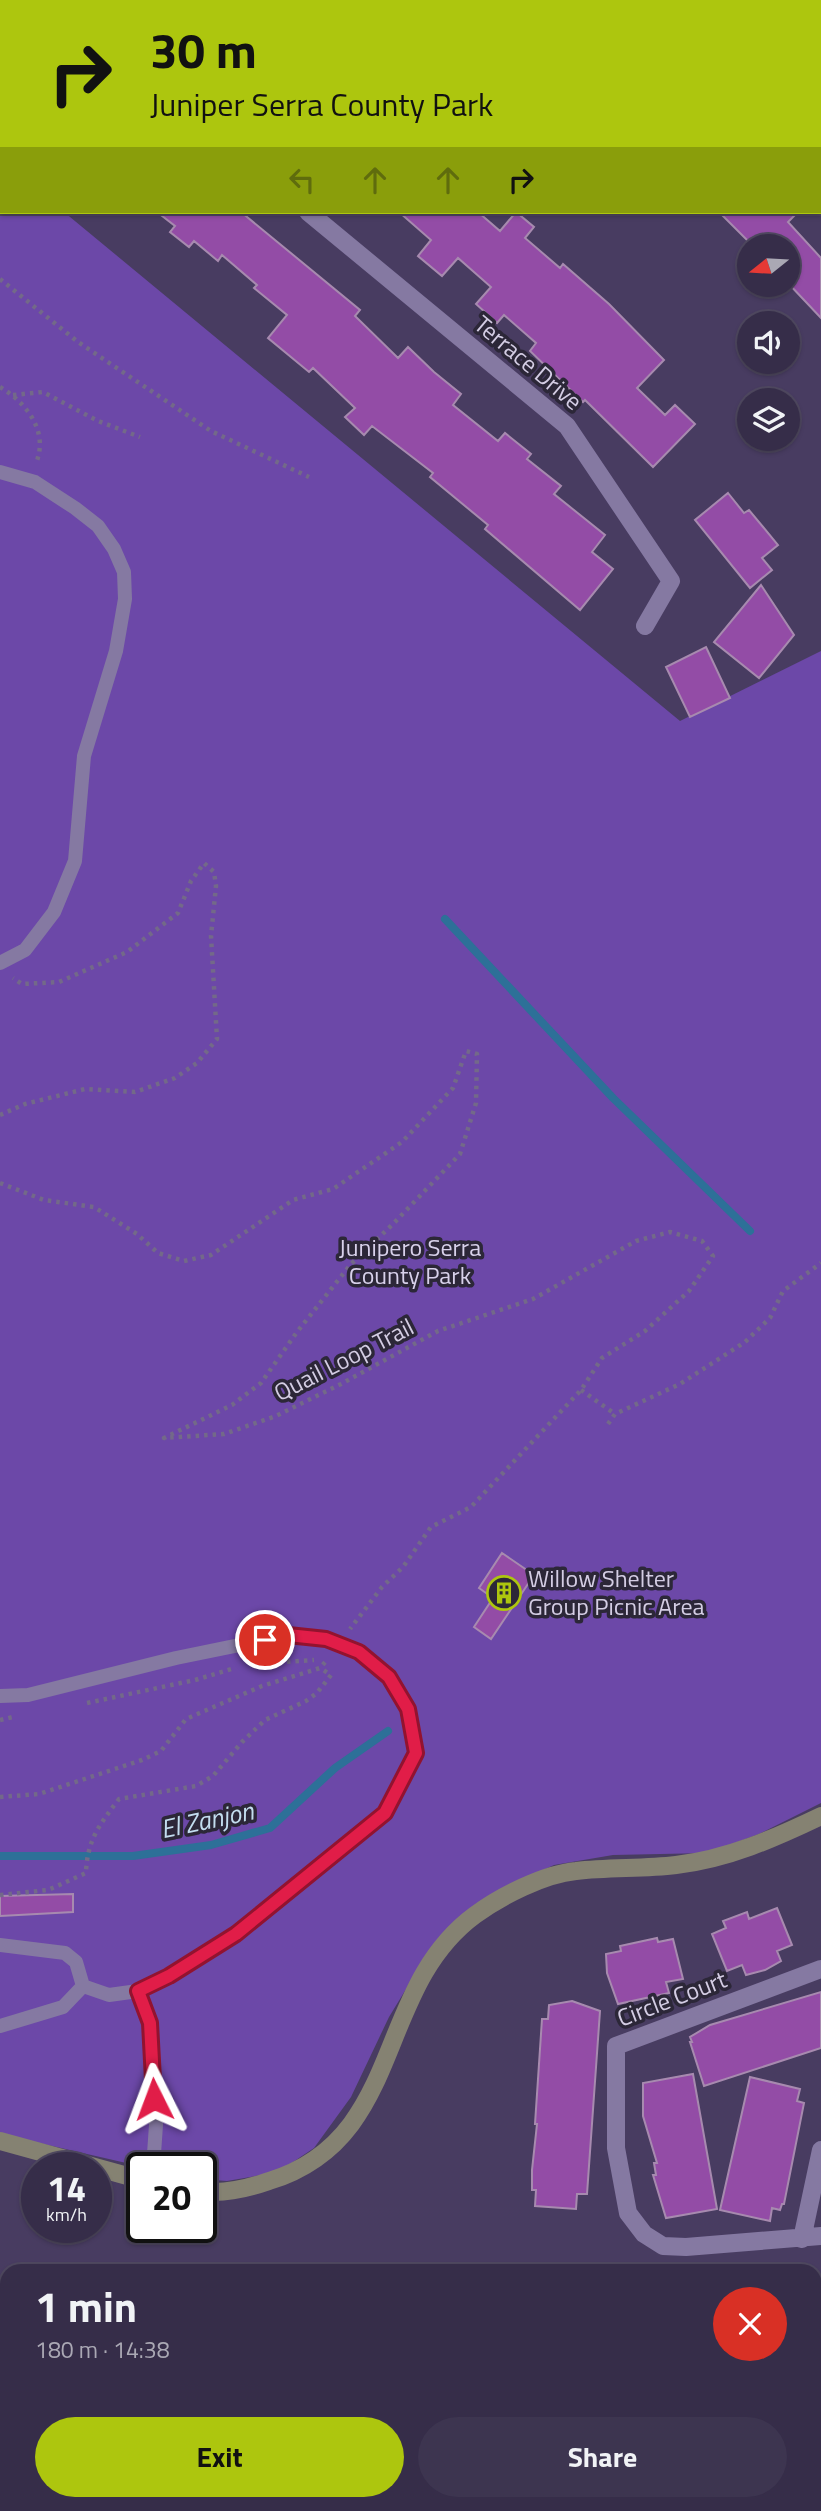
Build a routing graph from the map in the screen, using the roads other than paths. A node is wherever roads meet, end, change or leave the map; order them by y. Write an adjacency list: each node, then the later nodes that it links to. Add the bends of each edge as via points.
1 (310, 214): 3 (street, Terrace Drive, via 567,426 671,581)
2 (7, 474): 4 (lane, via 35,482 99,526 124,572 125,599 116,651 85,756 75,861 54,912 25,950)
3 (645, 626)
4 (0, 963)
5 (0, 1696): 10 (lane, via 28,1695 288,1635 326,1639 359,1652 389,1677 408,1709 416,1753 385,1813 236,1934)
6 (821, 1816): 16 (street, via 728,1854 677,1865 573,1871 539,1879 476,1915 442,1944 418,1980 374,2088 353,2123 324,2155 290,2175 251,2187)
7 (0, 1945): 9 (lane, via 65,1953 76,1962)
8 (821, 1969): 18 (street, Circle Court, via 616,2046 616,2148 628,2213 644,2234 663,2246 686,2247)
9 (83, 1986): 10 (lane, via 109,1995); 11 (lane, via 63,2007)
10 (138, 1991): 14 (lane, via 150,2023)
11 (0, 2026)
12 (0, 2141): 15 (street)
13 (821, 2150): 18 (street)
14 (154, 2152)
15 (126, 2176)
16 (217, 2190)
17 (821, 2236): 18 (street, Circle Court)
18 (802, 2239)

